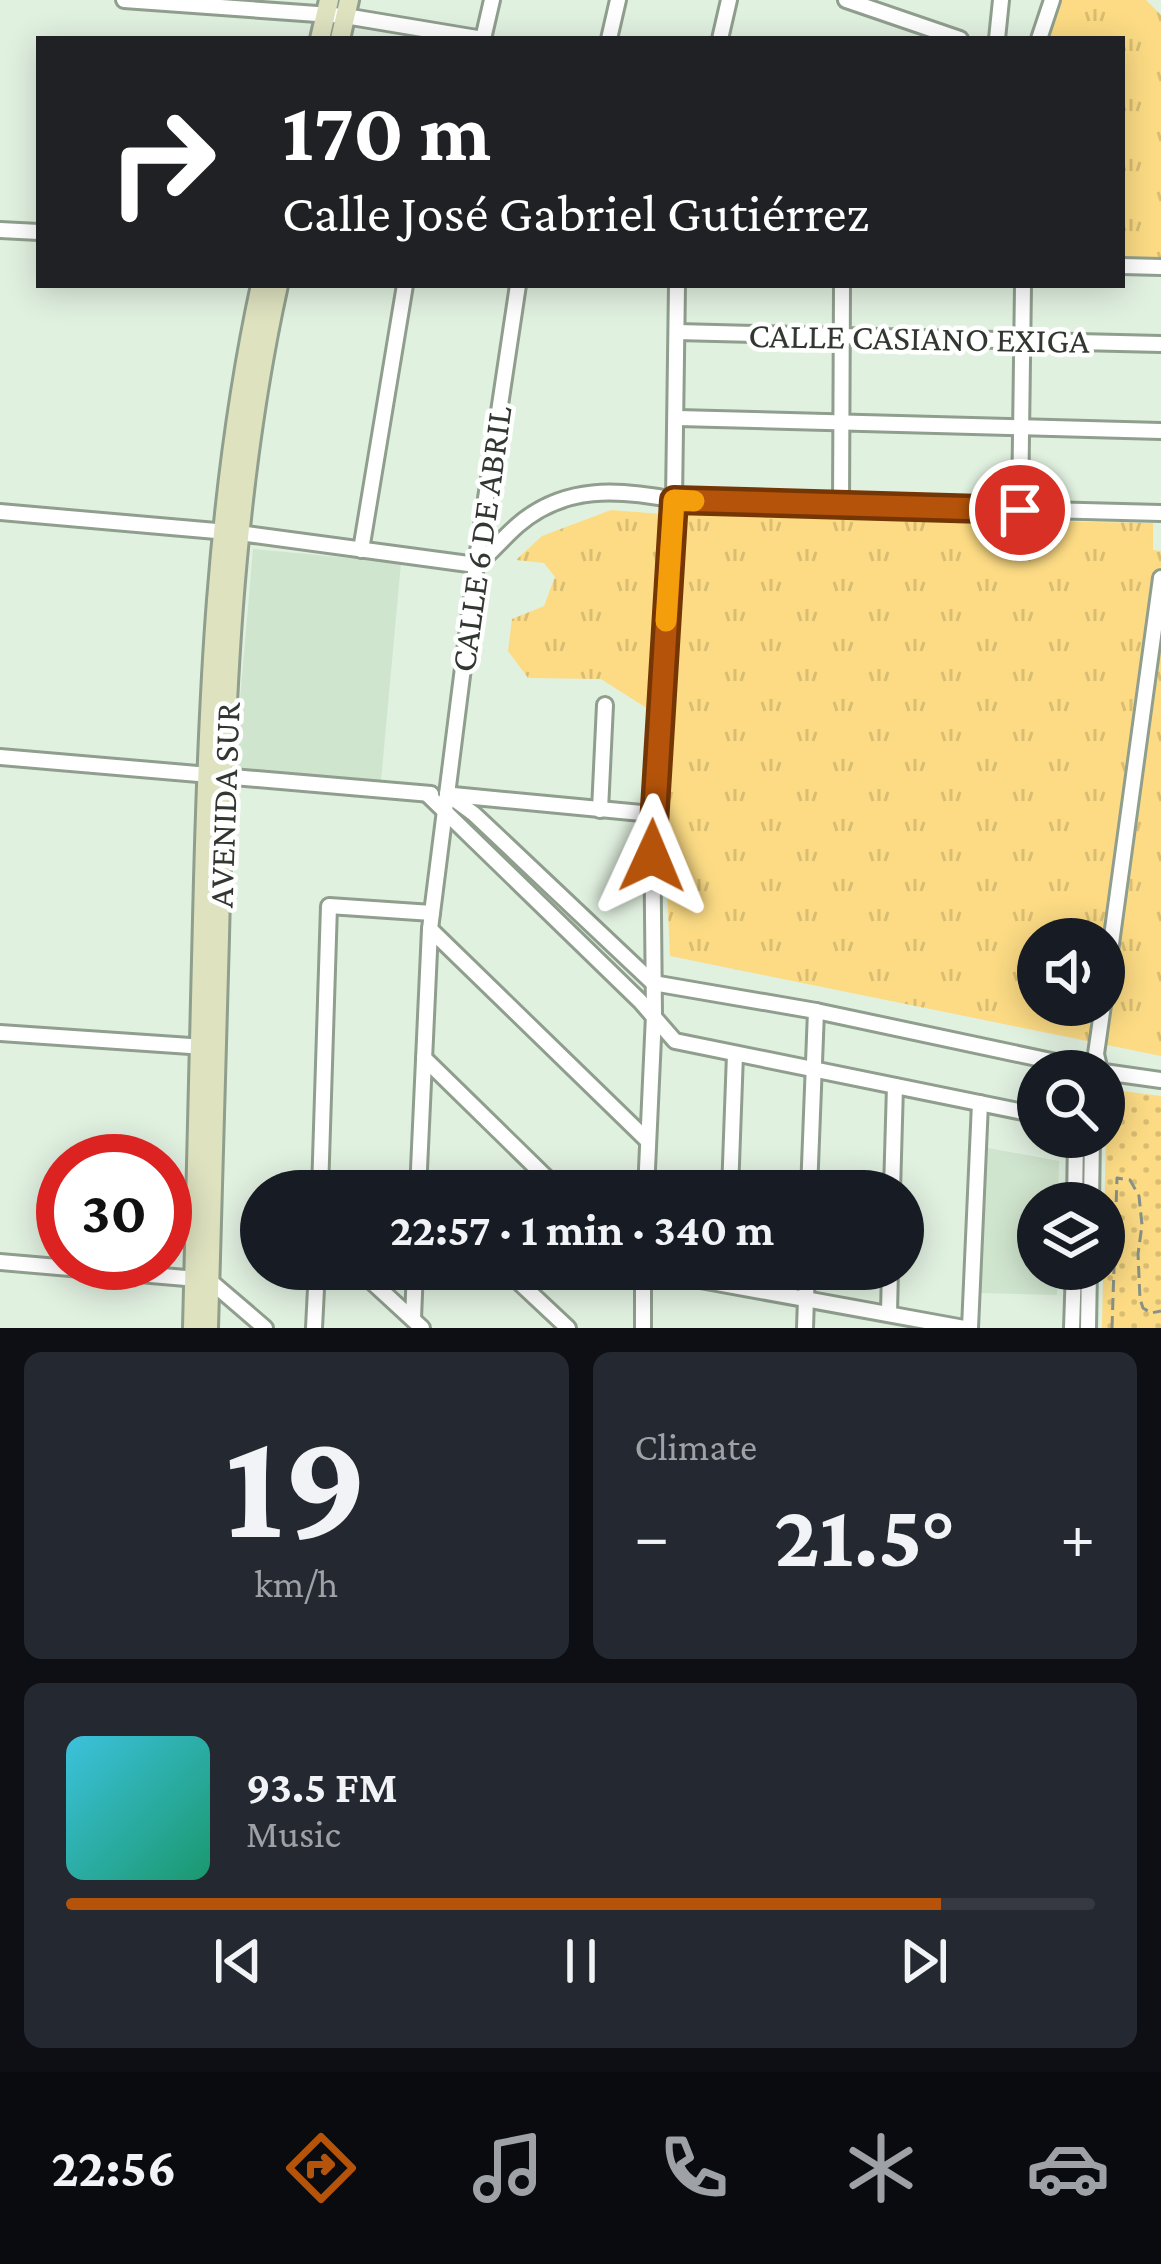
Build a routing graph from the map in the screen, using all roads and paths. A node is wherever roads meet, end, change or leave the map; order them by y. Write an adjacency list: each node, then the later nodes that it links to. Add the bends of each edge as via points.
1 (124, 0): 8 (street)
2 (492, 0): 11 (street)
3 (618, 0): 12 (street)
4 (729, 0): 13 (street)
5 (846, 0): 14 (street)
6 (1001, 0): 15 (street)
7 (1052, 0): 16 (street)
8 (337, 8): 9 (main road); 10 (street)
9 (322, 36)
10 (469, 36)
11 (484, 36)
12 (610, 36)
13 (721, 36)
14 (952, 36)
15 (997, 36)
16 (1041, 36)
17 (0, 230): 18 (street)
18 (36, 232)
19 (1125, 266): 20 (street)
20 (1161, 267)
21 (260, 288): 41 (main road, AVENIDA SUR)
22 (277, 288): 41 (main road, AVENIDA SUR)
23 (405, 288): 42 (street)
24 (518, 288): 43 (street, CALLE 6 DE ABRIL)
25 (677, 288): 28 (street)
26 (842, 288): 29 (street)
27 (1023, 288): 30 (street)
28 (677, 332): 29 (street, CALLE CASIANO EXIGA); 32 (street)
29 (842, 336): 30 (street, CALLE CASIANO EXIGA); 33 (street)
30 (1022, 341): 31 (street, CALLE CASIANO EXIGA); 34 (street)
31 (1161, 344)
32 (678, 418): 33 (street); 36 (street)
33 (842, 425): 34 (street); 37 (street)
34 (1021, 427): 35 (street); 38 (street)
35 (1161, 431)
36 (674, 500): 37 (street); 43 (street, via 632,492 563,498); 52 (street)
37 (841, 506): 38 (street)
38 (1020, 510): 40 (street)
39 (0, 512): 41 (street)
40 (1161, 513)
41 (231, 533): 42 (street); 47 (main road, AVENIDA SUR)
42 (361, 550): 43 (street)
43 (476, 565): 49 (street, CALLE 6 DE ABRIL)
44 (1161, 578): 53 (street)
45 (605, 705): 50 (street)
46 (0, 757): 47 (street)
47 (215, 774): 49 (street); 59 (main road, AVENIDA SUR)
48 (484, 798): 49 (street); 50 (street); 51 (street)
49 (446, 800): 51 (street); 54 (street, CALLE 6 DE ABRIL); 57 (street)
50 (600, 810): 52 (street)
51 (474, 814): 55 (street)
52 (652, 814): 55 (street)
53 (1114, 918)
54 (431, 921): 62 (street, CALLE 6 DE ABRIL); 69 (street); 70 (street, via 329,906)
55 (652, 983): 56 (street); 57 (street)
56 (815, 1011): 61 (street); 63 (street)
57 (654, 1016): 60 (street, via 675,1041); 69 (street)
58 (0, 1033): 59 (street)
59 (208, 1047): 78 (main road, AVENIDA SUR)
60 (735, 1054): 63 (street); 74 (street)
61 (1017, 1054)
62 (424, 1058): 71 (street, CALLE 6 DE ABRIL); 72 (street)
63 (813, 1069): 66 (street); 75 (street)
64 (1125, 1075): 65 (street)
65 (1161, 1080)
66 (895, 1086): 67 (street); 76 (street)
67 (980, 1103): 68 (street); 100 (street)
68 (1017, 1111)
69 (648, 1141): 73 (street)
70 (321, 1170)
71 (421, 1170)
72 (539, 1170)
73 (647, 1170)
74 (731, 1170)
75 (810, 1170)
76 (893, 1170)
77 (0, 1262): 78 (street)
78 (202, 1279): 93 (main road, AVENIDA SUR); 94 (main road, AVENIDA SUR); 95 (street)
79 (316, 1290): 96 (street)
80 (381, 1290): 92 (street)
81 (416, 1290): 92 (street)
82 (527, 1290): 97 (street)
83 (642, 1290): 98 (street)
84 (772, 1290): 89 (street)
85 (806, 1290): 89 (street)
86 (890, 1290): 91 (street)
87 (1073, 1290): 101 (street)
88 (1089, 1290): 102 (street)
89 (806, 1300): 91 (street); 99 (street)
90 (1161, 1310): 103 (path, via 1143,1308 1139,1196 1130,1180 1118,1178)
91 (889, 1313): 100 (street)
92 (417, 1323)
93 (193, 1328)
94 (208, 1328)
95 (265, 1328)
96 (314, 1328)
97 (568, 1328)
98 (643, 1328)
99 (805, 1328)
100 (967, 1328)
101 (1072, 1328)
102 (1088, 1328)
103 (1112, 1328)

